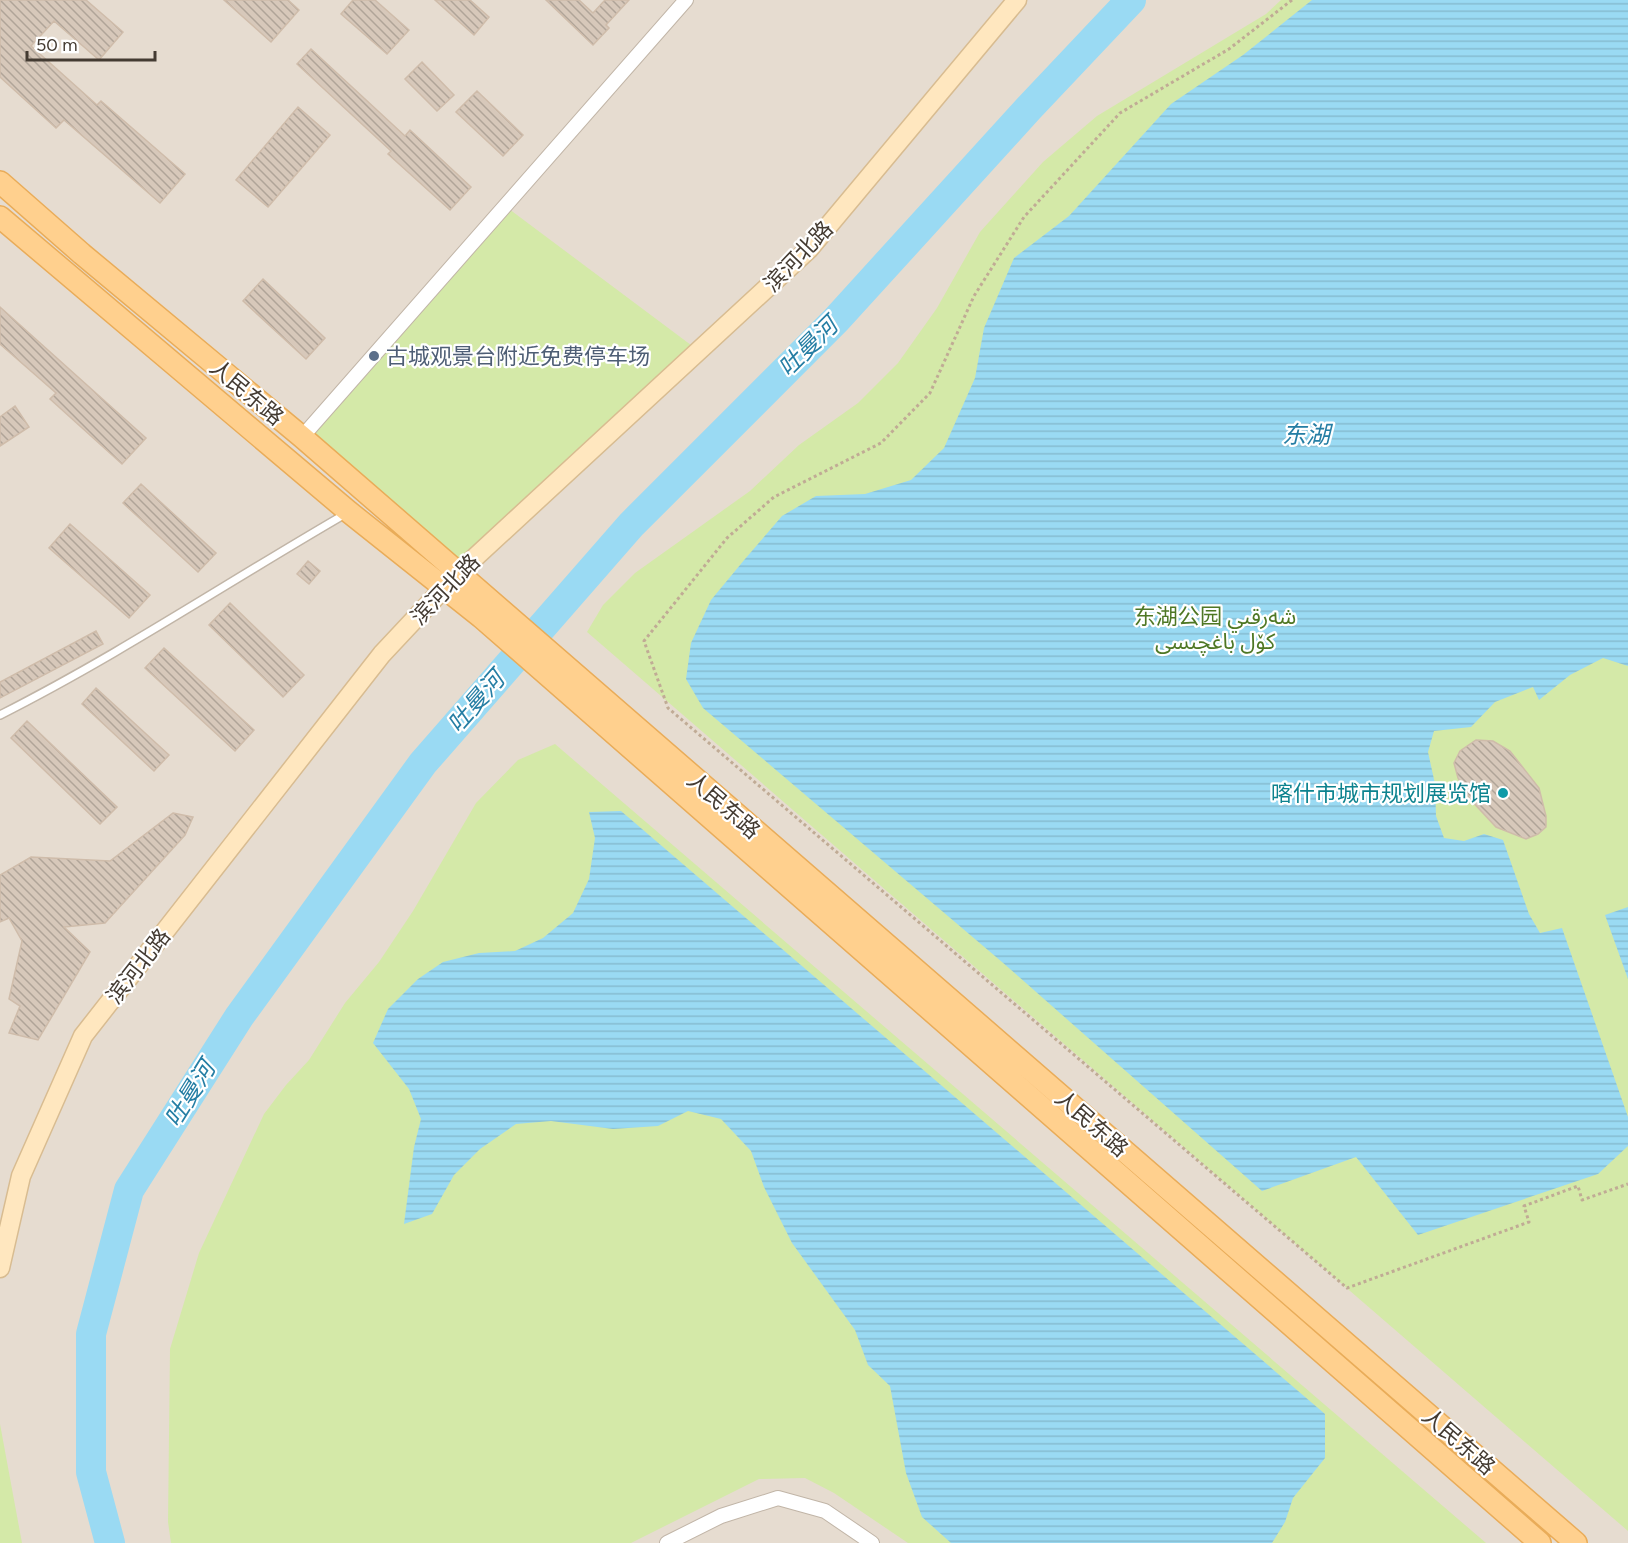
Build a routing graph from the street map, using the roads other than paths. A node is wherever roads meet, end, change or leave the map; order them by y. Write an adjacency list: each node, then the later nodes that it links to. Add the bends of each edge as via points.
1 (686, 0): 5 (street)
2 (1017, 0): 7 (main road, 滨河北路, via 809,249)
3 (0, 182): 5 (main road, 人民东路)
4 (0, 217): 6 (main road, 人民东路)
5 (302, 438): 7 (main road, 人民东路)
6 (349, 512): 7 (main road, 人民东路); 9 (lane, via 76,676)
7 (450, 581): 8 (main road, 人民东路); 10 (main road, 滨河北路, via 382,654 83,1036 21,1176)
8 (602, 711): 13 (main road, 人民东路); 14 (main road, 人民东路)
9 (0, 715)
10 (0, 1268)
11 (667, 1543): 12 (street, via 721,1516 778,1498 825,1511)
12 (872, 1543)
13 (1540, 1543)
14 (1576, 1543)

